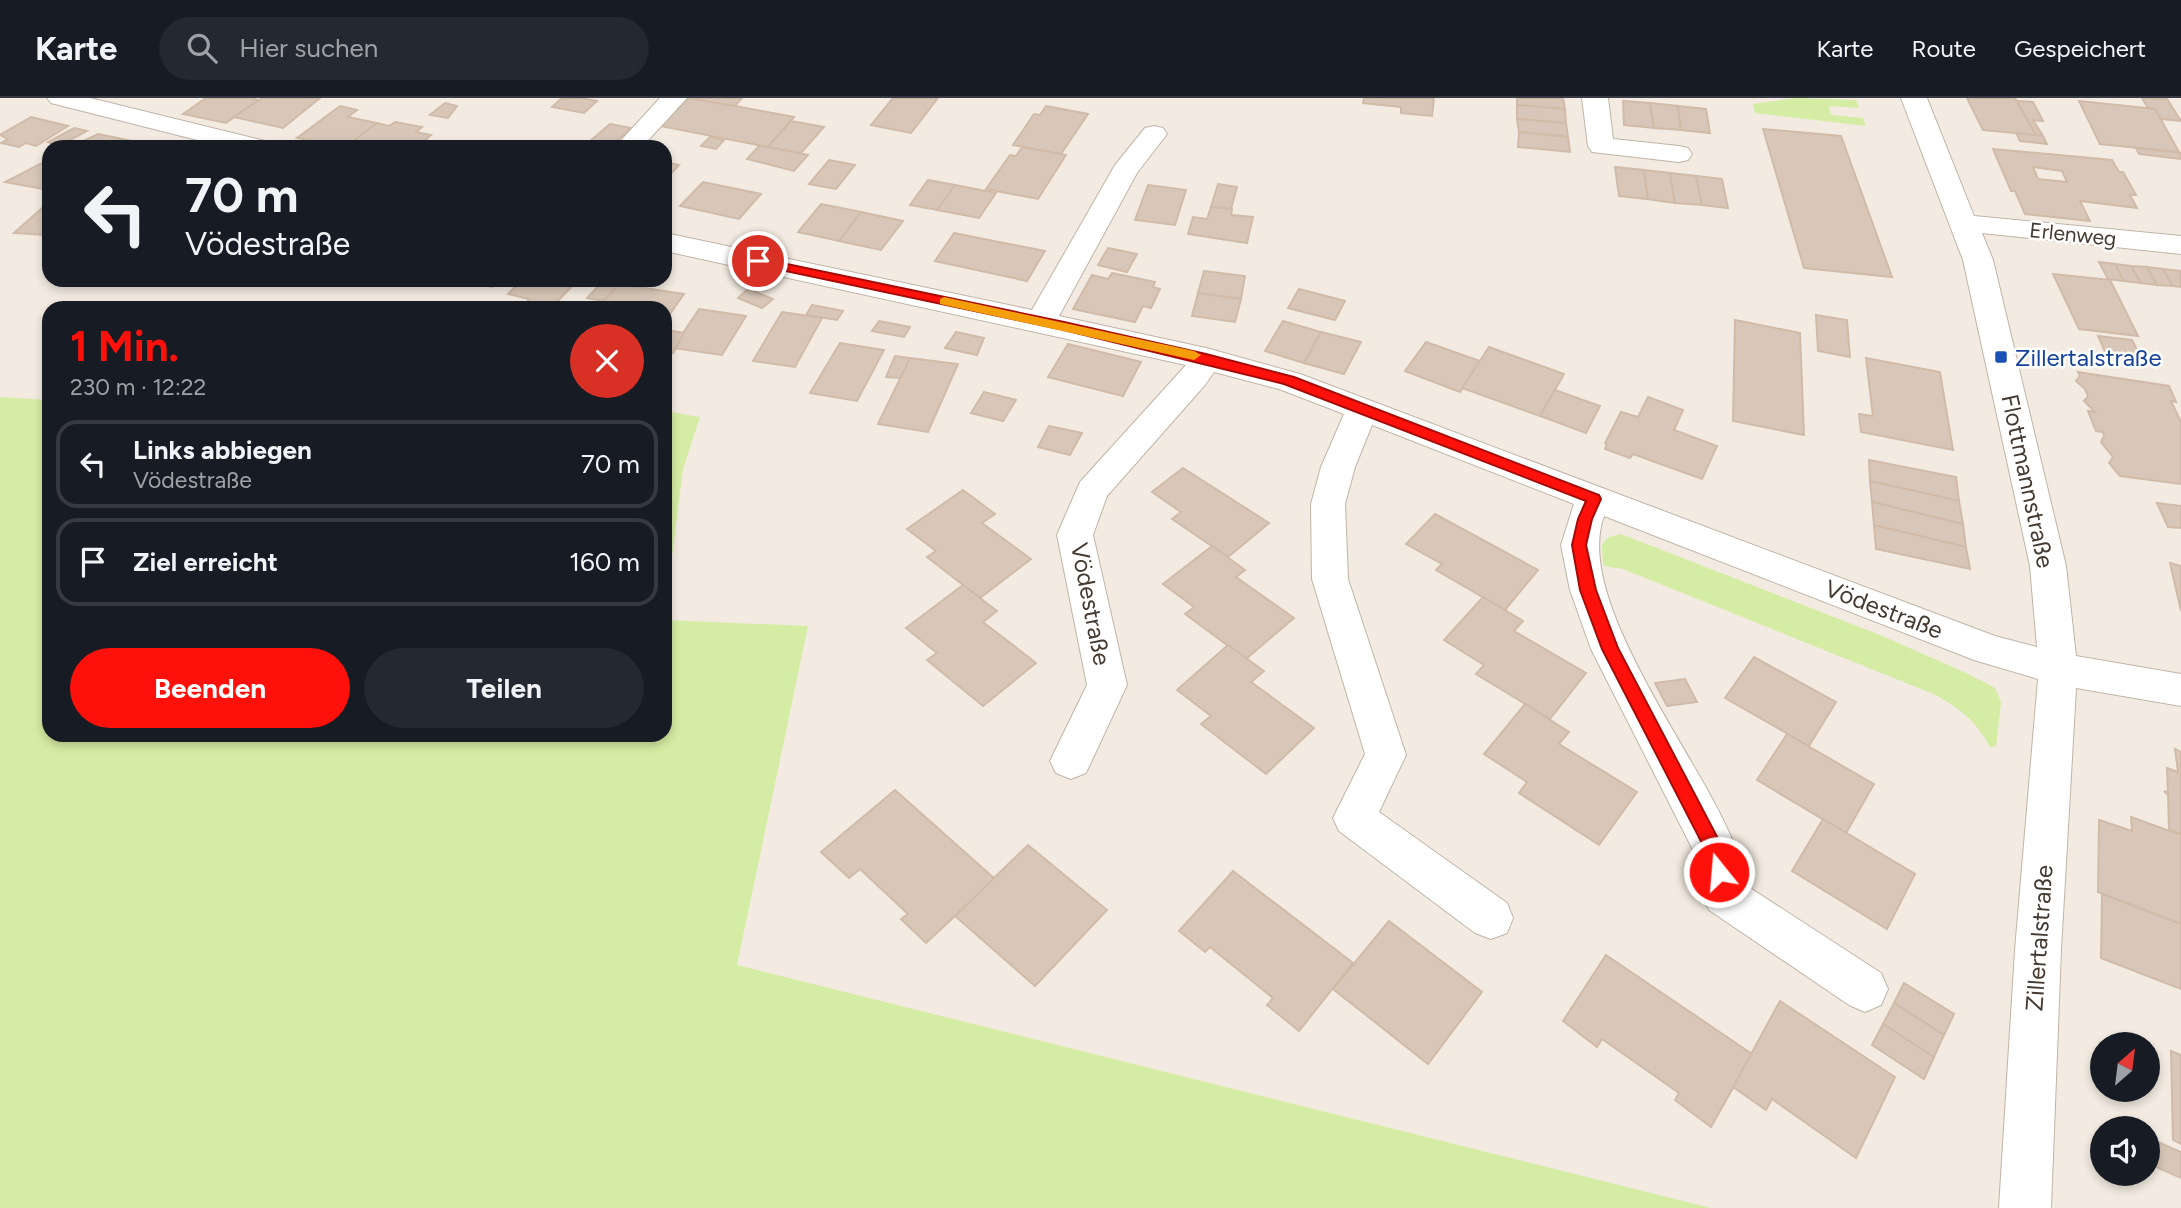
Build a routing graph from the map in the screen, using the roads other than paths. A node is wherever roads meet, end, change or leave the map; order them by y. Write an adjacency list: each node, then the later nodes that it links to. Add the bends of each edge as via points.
1 (60, 98): 6 (street)
2 (674, 98): 7 (street)
3 (1595, 98): 8 (street, via 1601,146)
4 (1914, 98): 9 (street, Flottmannstraße)
5 (1154, 134): 12 (street, via 1125,171)
6 (228, 140)
7 (635, 140)
8 (1679, 154)
9 (1964, 223): 11 (street, Erlenweg); 16 (street, Flottmannstraße, via 1978,260 2048,566)
10 (672, 243): 12 (street, Vödestraße)
11 (2181, 245)
12 (1041, 321): 13 (street, Vödestraße)
13 (1206, 358): 14 (street, Vödestraße, via 1289,380); 18 (street, Vödestraße, via 1194,379 1093,492 1075,535 1107,685)
14 (1362, 409): 15 (street, Vödestraße); 19 (street, via 1328,504 1330,579 1386,755 1354,818)
15 (1594, 499): 16 (street, Vödestraße, via 1988,649); 20 (street, via 1579,545 1588,590 1610,649 1714,848 1724,896)
16 (2058, 669): 17 (street, Vödestraße); 21 (street, Zillertalstraße)
17 (2181, 690)
18 (1071, 761)
19 (1491, 918)
20 (1865, 989)
21 (2025, 1208)

